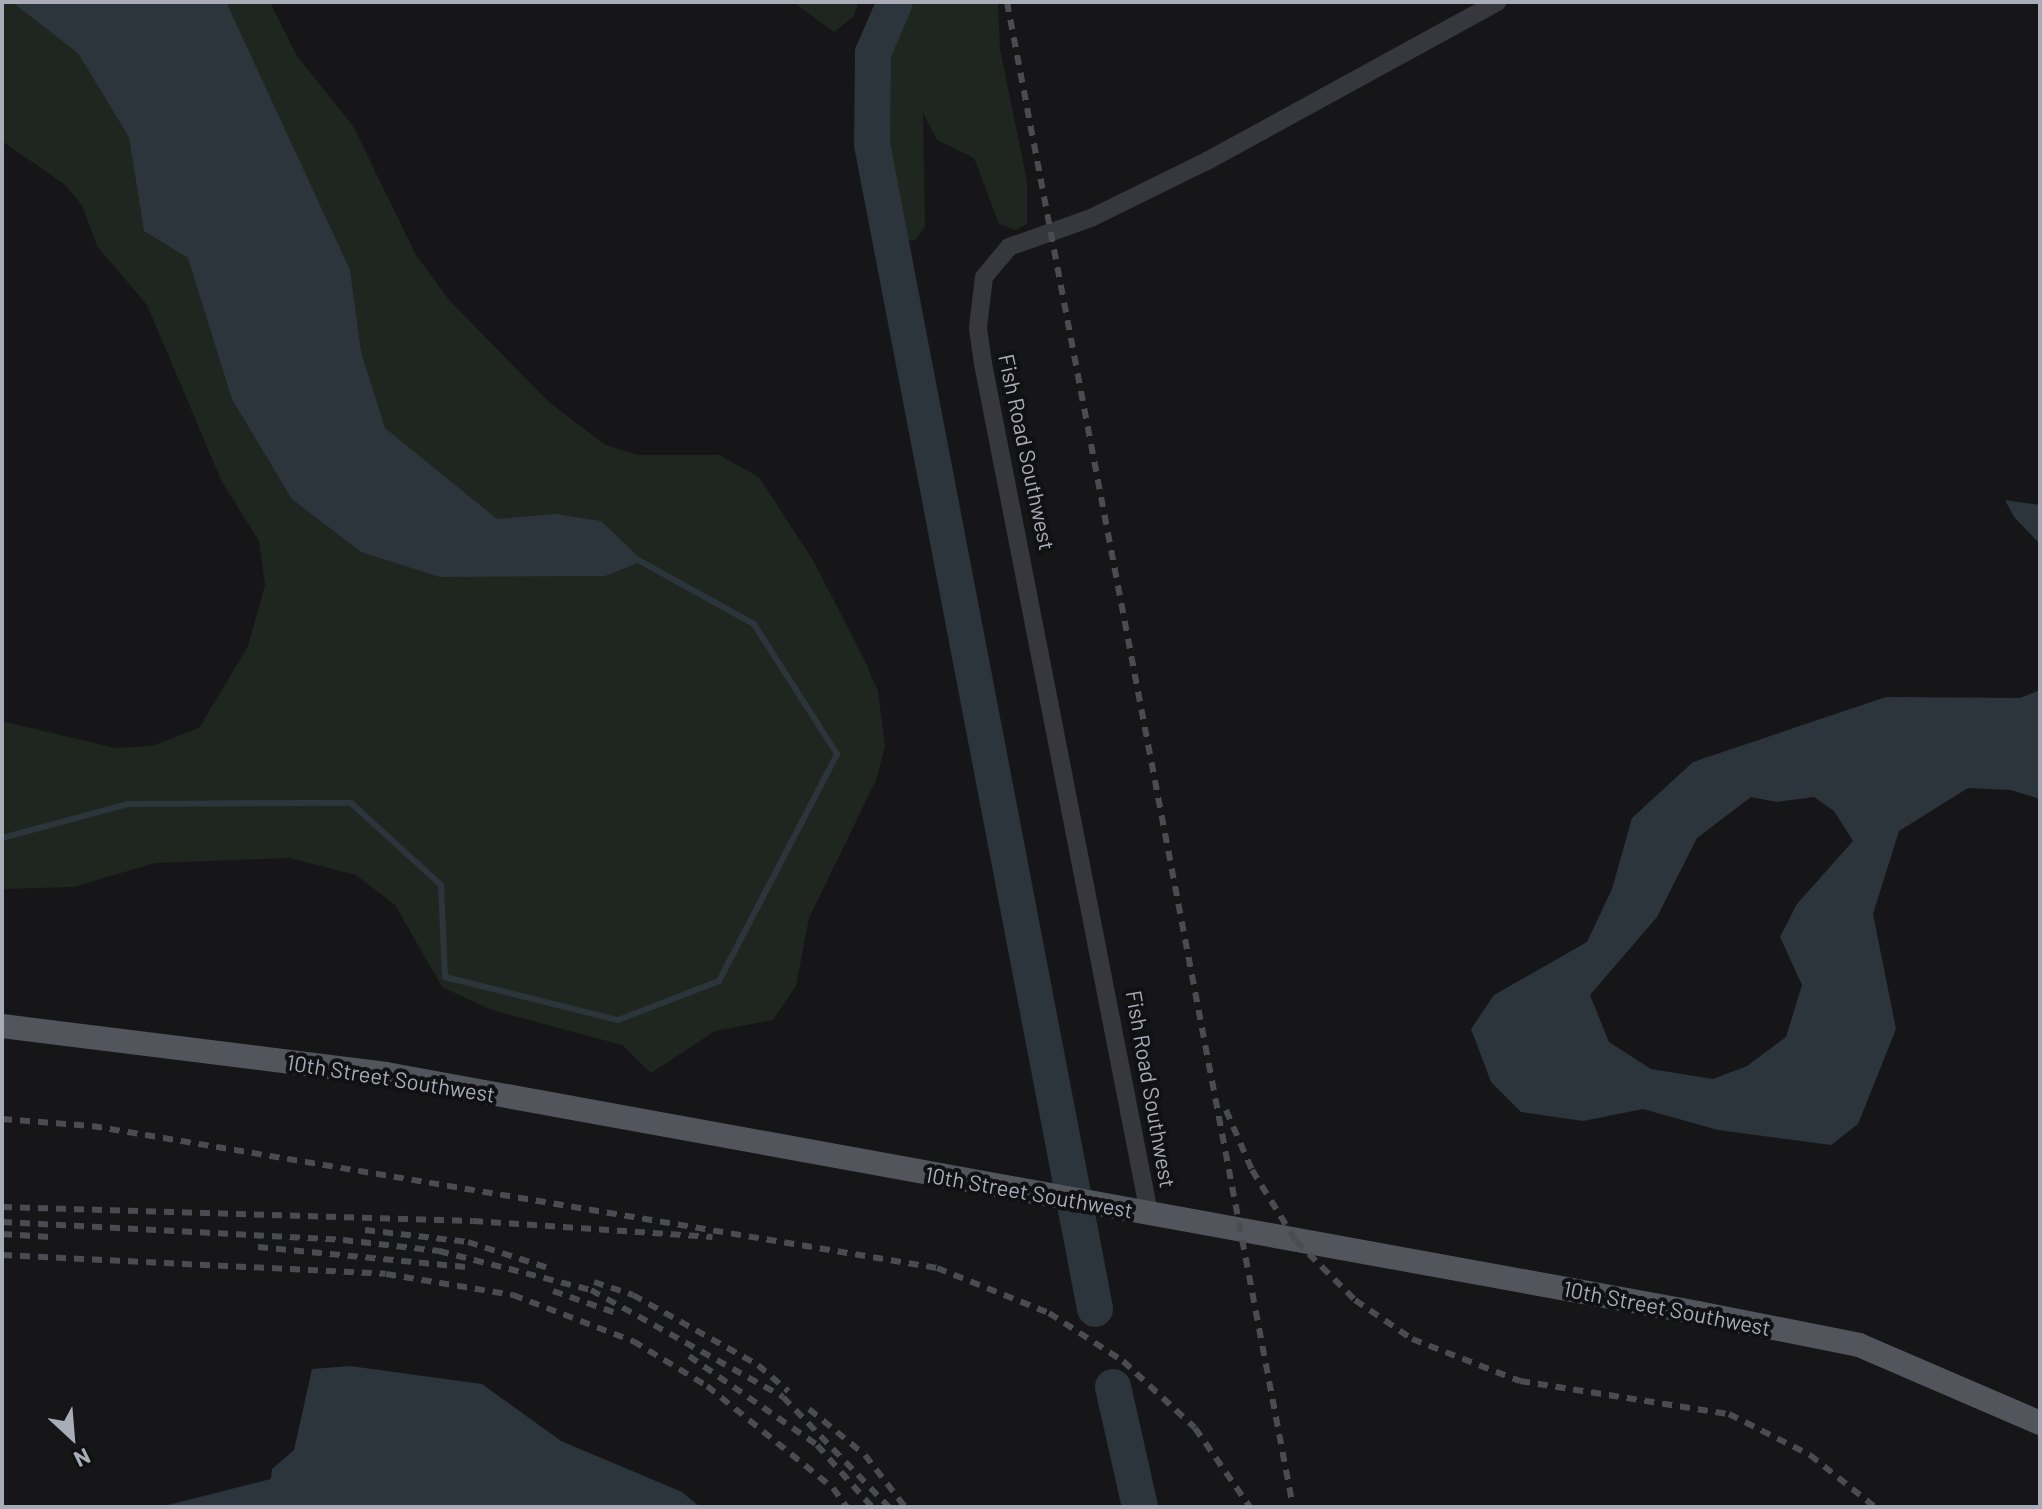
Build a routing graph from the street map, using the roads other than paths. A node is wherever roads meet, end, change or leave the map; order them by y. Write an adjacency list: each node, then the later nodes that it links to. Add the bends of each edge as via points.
1 (1497, 2): 3 (street, Fish Road Southwest, via 1207,161 1091,218 1009,247 984,277 978,327 983,364)
2 (2, 1026): 3 (main road, 10th Street Southwest, via 386,1074)
3 (1149, 1213): 4 (main road, 10th Street Southwest, via 1859,1345)
4 (2040, 1423)

